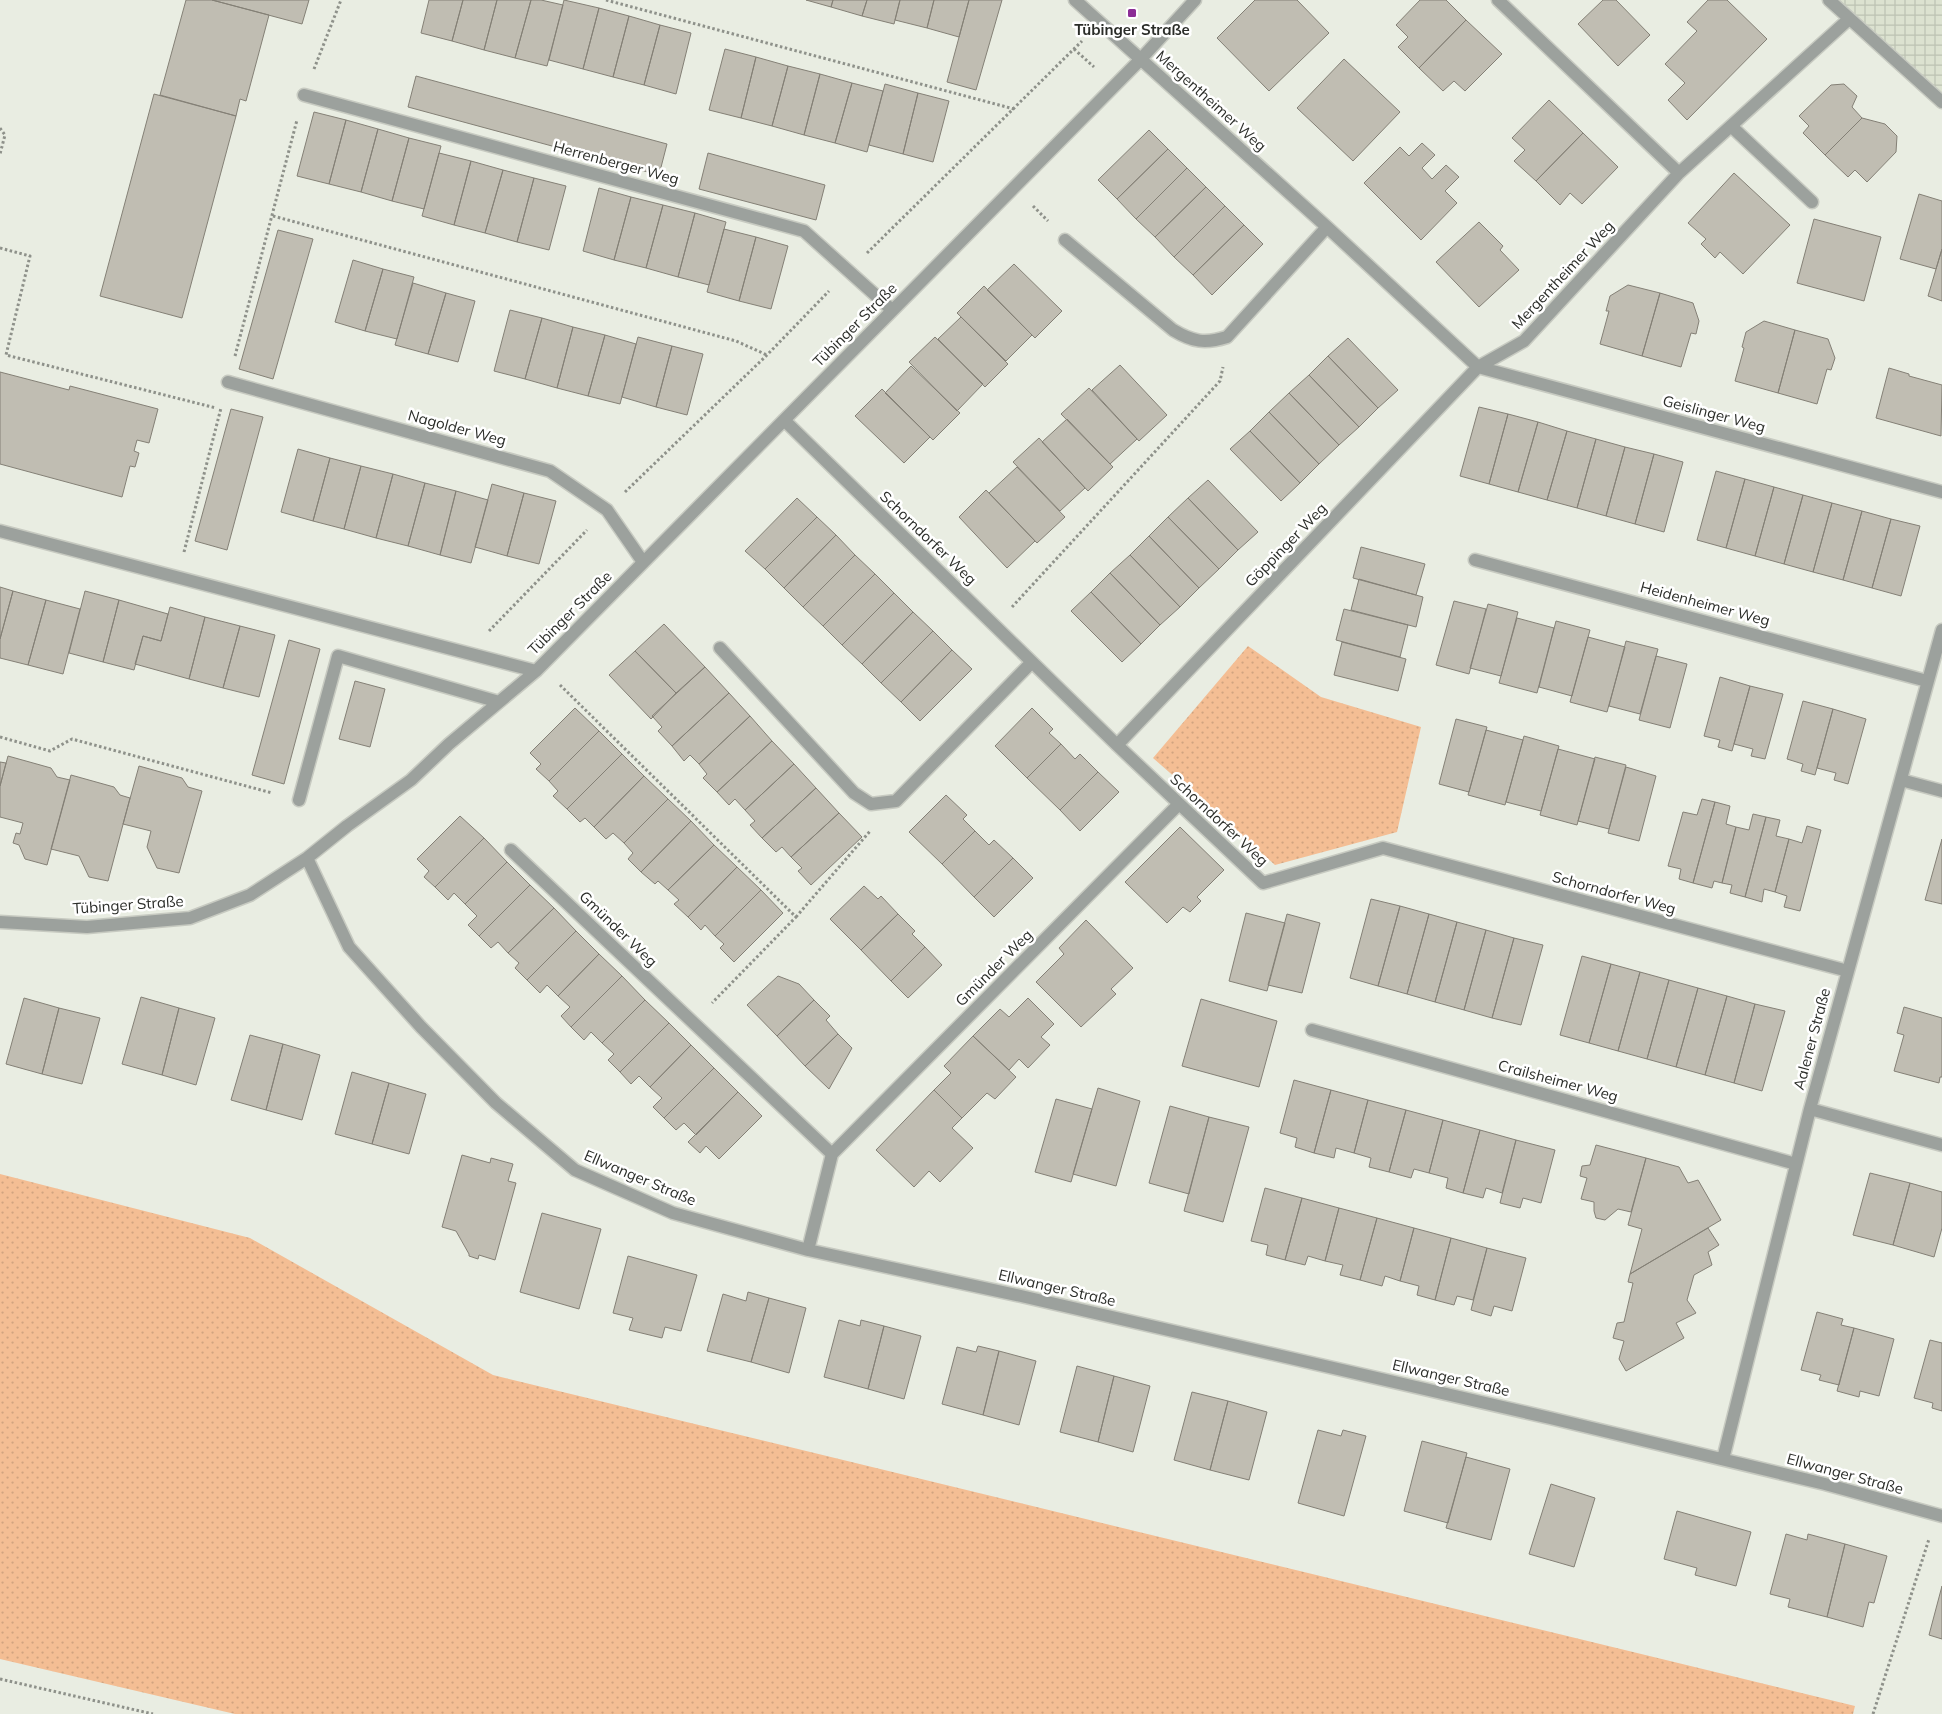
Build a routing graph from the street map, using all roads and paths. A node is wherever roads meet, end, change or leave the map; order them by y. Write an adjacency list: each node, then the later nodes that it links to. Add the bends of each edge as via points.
1 (341, 0): 10 (path)
2 (606, 0): 12 (path)
3 (1074, 0): 8 (street, Mergentheimer Weg)
4 (1195, 0): 9 (street, Tübinger Straße)
5 (1498, 0): 16 (street)
6 (1829, 0): 7 (street)
7 (1849, 19): 11 (street); 13 (street, Mergentheimer Weg)
8 (1100, 23): 9 (street, Mergentheimer Weg); 12 (path)
9 (1140, 60): 17 (street, Tübinger Straße); 20 (street, Mergentheimer Weg)
10 (304, 95): 19 (path); 23 (street, Herrenberger Weg, via 804,231)
11 (1942, 102)
12 (1014, 108): 23 (path)
13 (1731, 126): 16 (street, Mergentheimer Weg); 18 (street)
14 (0, 128): 15 (path, via 5,135)
15 (0, 154)
16 (1679, 174): 27 (street, Mergentheimer Weg, via 1524,341)
17 (1014, 187): 21 (path); 24 (street, Tübinger Straße)
18 (1812, 202)
19 (273, 216): 26 (path, via 736,341); 28 (path)
20 (1327, 227): 25 (street); 27 (street, Mergentheimer Weg)
21 (1066, 240): 25 (street, via 1184,337 1210,343)
22 (0, 248): 29 (path, via 30,256 6,355)
23 (848, 271): 24 (street, Herrenberger Weg); 26 (path)
24 (892, 310): 30 (street, Tübinger Straße)
25 (1228, 337): 37 (path, via 1220,381)
26 (767, 355): 32 (path)
27 (1478, 366): 31 (street, Geislinger Weg); 46 (street, Göppinger Weg)
28 (228, 382): 29 (path); 32 (street, Nagolder Weg, via 550,471)
29 (220, 409): 36 (path)
30 (784, 420): 35 (street, Tübinger Straße); 37 (street, Schorndorfer Weg)
31 (1942, 492)
32 (607, 510): 35 (street, Nagolder Weg); 40 (path)
33 (0, 531): 36 (street, Tübinger Straße)
34 (1475, 560): 43 (street, Heidenheimer Weg)
35 (643, 562): 42 (street, Tübinger Straße)
36 (177, 578): 40 (street, Tübinger Straße)
37 (995, 626): 41 (street, Schorndorfer Weg)
38 (1942, 630): 43 (street, Aalener Straße)
39 (720, 648): 50 (street, via 854,793 871,804)
40 (468, 653): 42 (street, Tübinger Straße)
41 (1032, 662): 46 (street, Schorndorfer Weg); 50 (street)
42 (538, 668): 44 (street, Tübinger Straße); 54 (path)
43 (1927, 681): 47 (street, Aalener Straße)
44 (499, 702): 49 (street, via 338,656); 53 (street, Tübinger Straße, via 411,780)
45 (0, 737): 49 (path, via 50,751 72,739)
46 (1117, 745): 51 (street, Schorndorfer Weg)
47 (1901, 780): 48 (street); 56 (street, Aalener Straße)
48 (1942, 791)
49 (299, 800)
50 (896, 801): 54 (path)
51 (1179, 804): 56 (street, Schorndorfer Weg, via 1264,883 1383,848); 61 (street, Gmünder Weg)
52 (512, 850): 57 (street, Gmünder Weg)
53 (307, 858): 55 (street, Tübinger Straße, via 250,895 190,918 87,927); 63 (street, Ellwanger Straße, via 349,948 496,1103 575,1170 673,1213)
54 (796, 917): 57 (path)
55 (0, 922)
56 (1848, 971): 59 (street, Aalener Straße)
57 (694, 1023): 61 (street, Gmünder Weg)
58 (1312, 1030): 62 (street, Crailsheimer Weg)
59 (1810, 1109): 60 (street); 62 (street, Aalener Straße)
60 (1942, 1145)
61 (832, 1154): 63 (street)
62 (1796, 1164): 64 (street, Aalener Straße)
63 (808, 1250): 64 (street, Ellwanger Straße, via 1040,1300)
64 (1723, 1459): 65 (street, Ellwanger Straße)
65 (1939, 1515): 68 (path)
66 (0, 1679): 67 (path)
67 (153, 1714)
68 (1873, 1714)

